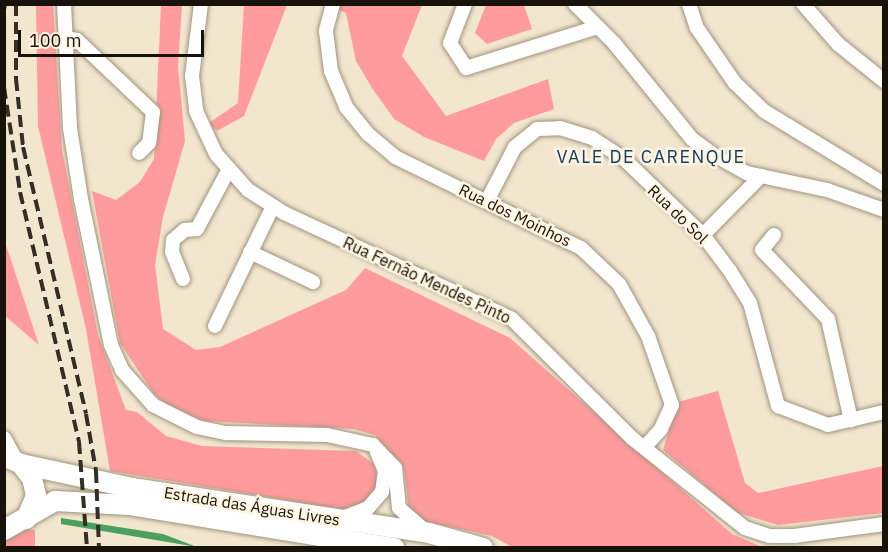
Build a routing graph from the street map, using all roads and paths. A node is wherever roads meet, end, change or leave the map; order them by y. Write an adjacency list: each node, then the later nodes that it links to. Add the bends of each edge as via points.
1 (64, 4): 9 (street)
2 (201, 4): 12 (street, Rua Fernão Mendes Pinto, via 192,63 193,100 206,138)
3 (333, 4): 15 (street, Rua dos Moinhos, via 326,32 331,71 353,116 395,157)
4 (465, 4): 8 (street, via 450,44 466,68)
5 (574, 4): 8 (street)
6 (689, 4): 14 (street, via 697,28 735,82 764,111)
7 (803, 4): 10 (street, via 838,44)
8 (598, 27): 13 (street, via 692,139 747,173)
9 (66, 38): 11 (street, via 77,40 153,112 148,143); 27 (street, via 70,128 81,199 111,345 132,384 170,417 210,431 327,435)
10 (884, 81)
11 (139, 153)
12 (228, 171): 16 (street, Rua Fernão Mendes Pinto); 21 (street, via 197,229 185,230 173,240 172,252)
13 (761, 176): 17 (street, via 827,190); 18 (street)
14 (884, 184)
15 (487, 201): 18 (street, Rua do Sol, via 515,147 537,129 560,128 592,138 624,159); 28 (street, Rua dos Moinhos, via 581,248 619,285 648,336 672,405)
16 (273, 206): 20 (street); 28 (street, Rua Fernão Mendes Pinto, via 512,320)
17 (884, 210)
18 (703, 235): 25 (street, Rua do Sol, via 750,303 778,406 828,426)
19 (774, 235): 25 (street, via 762,250 828,320)
20 (250, 252): 22 (street); 23 (street)
21 (183, 279)
22 (314, 282)
23 (215, 326)
24 (884, 412): 25 (street, Rua do Sol)
25 (851, 420)
26 (4, 438): 29 (street)
27 (373, 445): 31 (street, via 385,471 382,492 368,508); 34 (street, via 395,468 399,508)
28 (644, 448): 32 (street, Rua Fernão Mendes Pinto, via 722,513 753,531 794,536)
29 (14, 460): 30 (street, via 32,478 36,496); 31 (street, Estrada das Águas Livres, via 132,488)
30 (26, 519): 33 (street, Estrada das Águas Livres); 35 (street, Estrada das Águas Livres, via 55,501 129,505)
31 (339, 519): 34 (street, Estrada das Águas Livres)
32 (884, 524)
33 (4, 530)
34 (429, 533): 36 (street, Estrada das Águas Livres)
35 (395, 548)
36 (483, 548)

